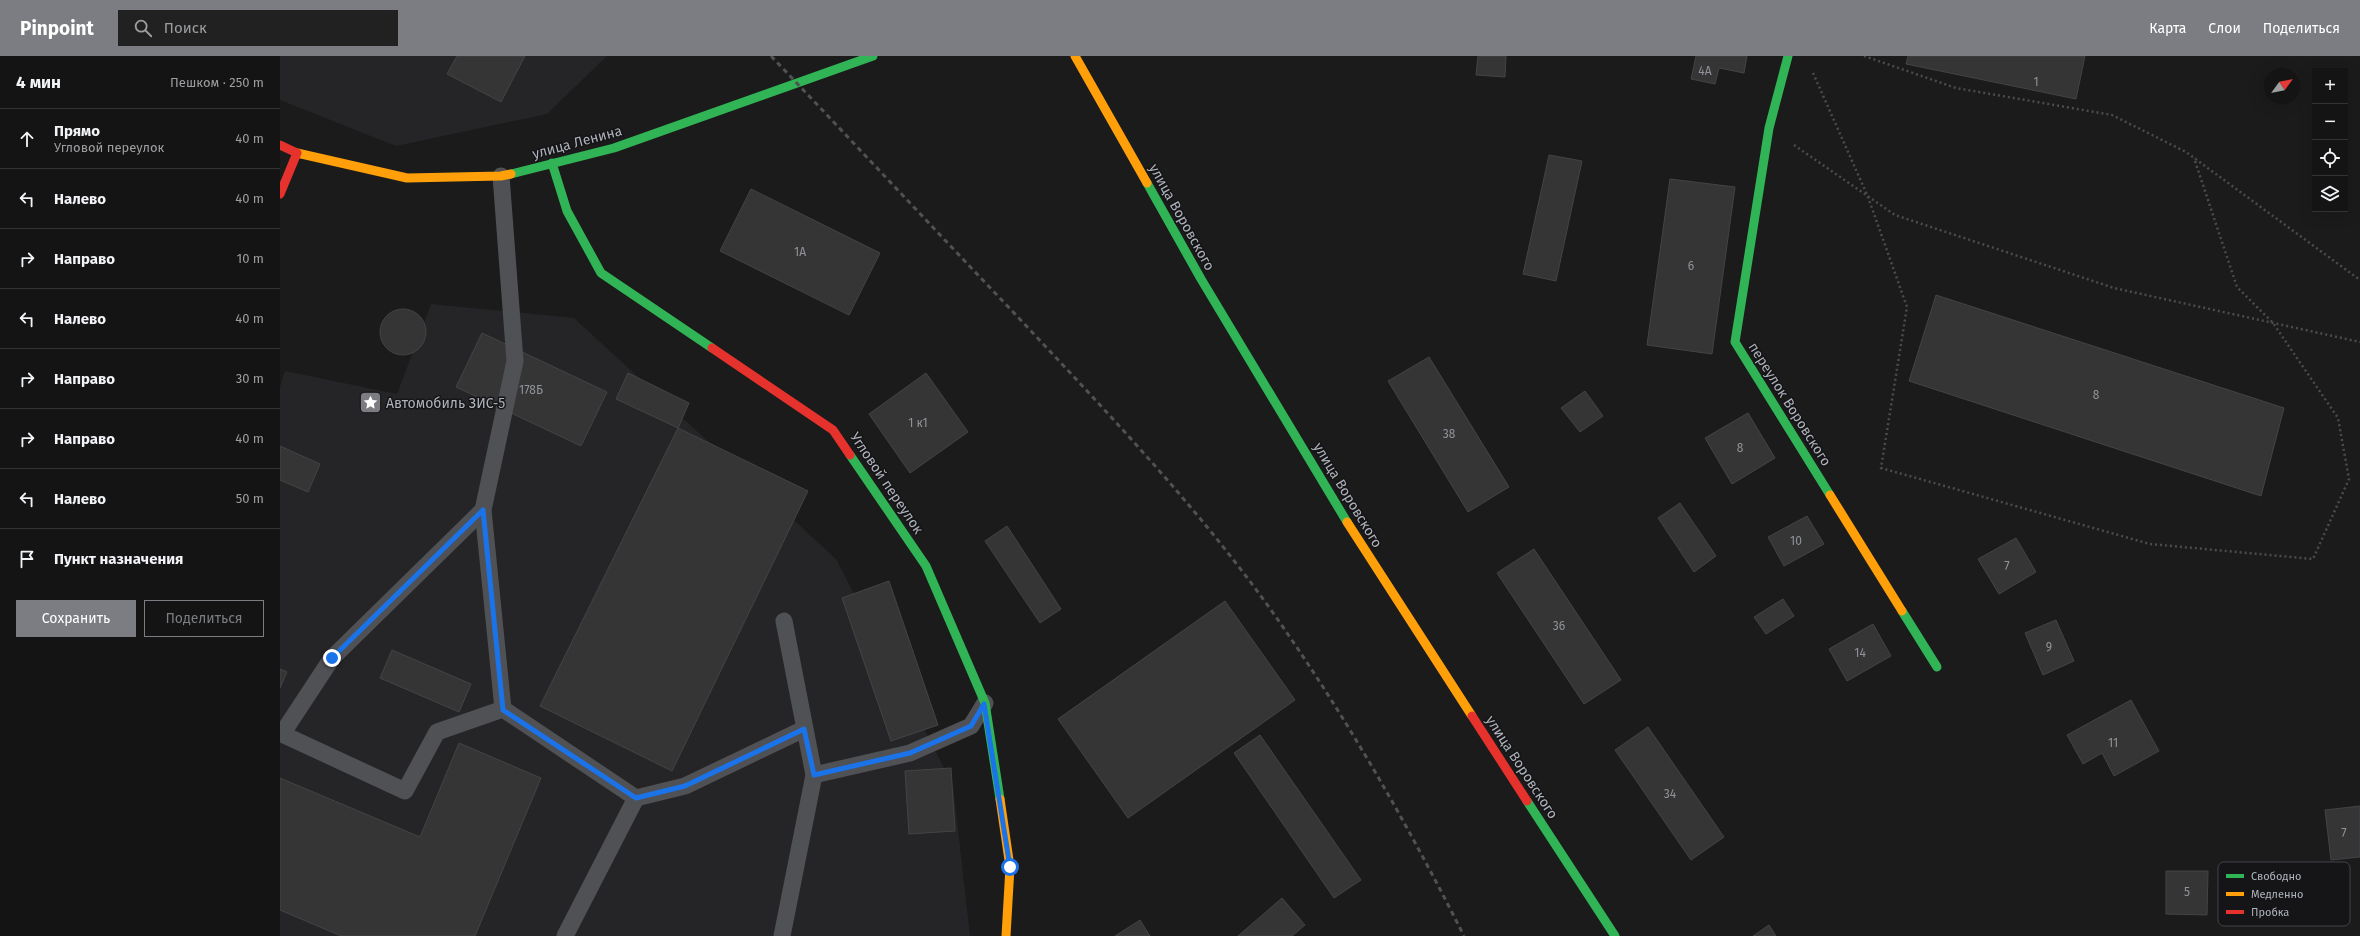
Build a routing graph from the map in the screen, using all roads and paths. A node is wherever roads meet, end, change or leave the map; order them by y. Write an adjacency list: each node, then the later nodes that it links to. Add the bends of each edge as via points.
1 (873, 56): 10 (street, улица Ленина, via 614,148)
2 (1075, 56): 28 (street, улица Воровского, via 1201,279 1375,568)
3 (1788, 56): 6 (street, переулок Воровского)
4 (1864, 56): 9 (path, via 1956,88 2112,115)
5 (1812, 70): 13 (path)
6 (1769, 128): 13 (path); 19 (street, переулок Воровского, via 1735,342)
7 (280, 145): 8 (street, улица Ленина)
8 (297, 153): 11 (street, улица Ленина, via 407,178); 12 (street)
9 (2194, 158): 14 (path); 15 (path, via 2238,286)
10 (552, 163): 11 (street, улица Ленина); 20 (street, Угловой переулок, via 566,211 601,273 833,430 926,566)
11 (501, 176): 17 (lane, via 515,361)
12 (280, 194)
13 (1868, 197): 15 (path, via 1895,215 2114,288); 15 (path, via 1907,307 1881,468 2150,544 2313,559 2349,480 2338,418)
14 (2360, 280)
15 (2273, 323): 16 (path)
16 (2360, 342)
17 (483, 510): 21 (lane); 21 (lane, via 332,658 282,734 405,791 437,732)
18 (784, 621): 22 (lane)
19 (1937, 667)
20 (984, 704): 23 (lane, via 971,726 910,753); 27 (street, Угловой переулок, via 1010,867)
21 (503, 710): 24 (lane)
22 (804, 729): 23 (lane); 24 (lane, via 685,786)
23 (814, 775): 26 (lane)
24 (636, 798): 25 (lane)
25 (564, 936)
26 (782, 936)
27 (1006, 936)
28 (1615, 936)

